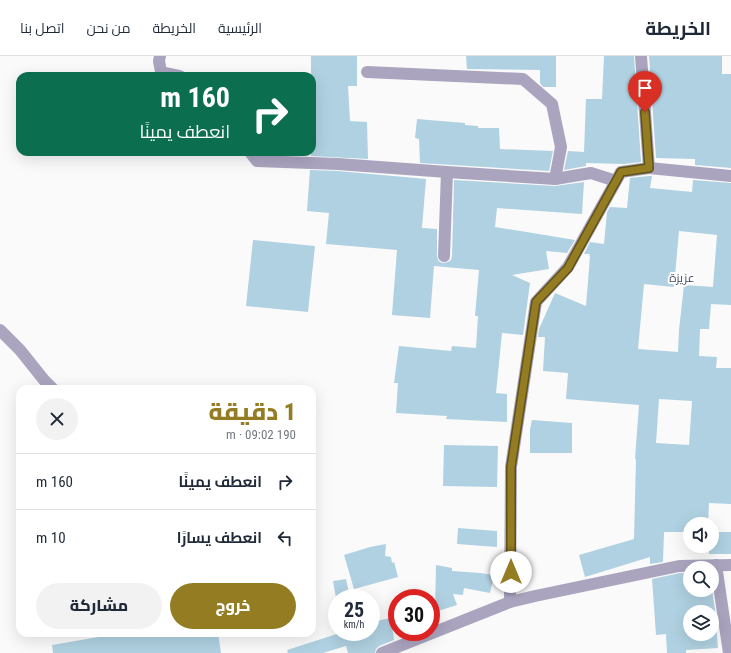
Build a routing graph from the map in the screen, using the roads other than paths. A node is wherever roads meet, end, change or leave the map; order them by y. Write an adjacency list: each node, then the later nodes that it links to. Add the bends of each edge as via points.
1 (160, 56): 3 (street)
2 (641, 56): 6 (street)
3 (161, 72)
4 (367, 72): 9 (street, via 524,79 552,104 561,147)
5 (253, 156): 7 (street, via 257,161)
6 (649, 168): 8 (street); 10 (street, via 621,172)
7 (447, 172): 9 (street); 11 (street)
8 (731, 176)
9 (555, 179): 10 (street, via 591,173)
10 (616, 181): 18 (street, via 568,268 536,302 511,467)
11 (444, 256)
12 (0, 330): 13 (street)
13 (49, 385)
14 (719, 565): 15 (street)
15 (731, 565)
16 (683, 566): 18 (street)
17 (719, 585): 20 (street)
18 (510, 602): 19 (street)
19 (382, 653)
20 (729, 653)

